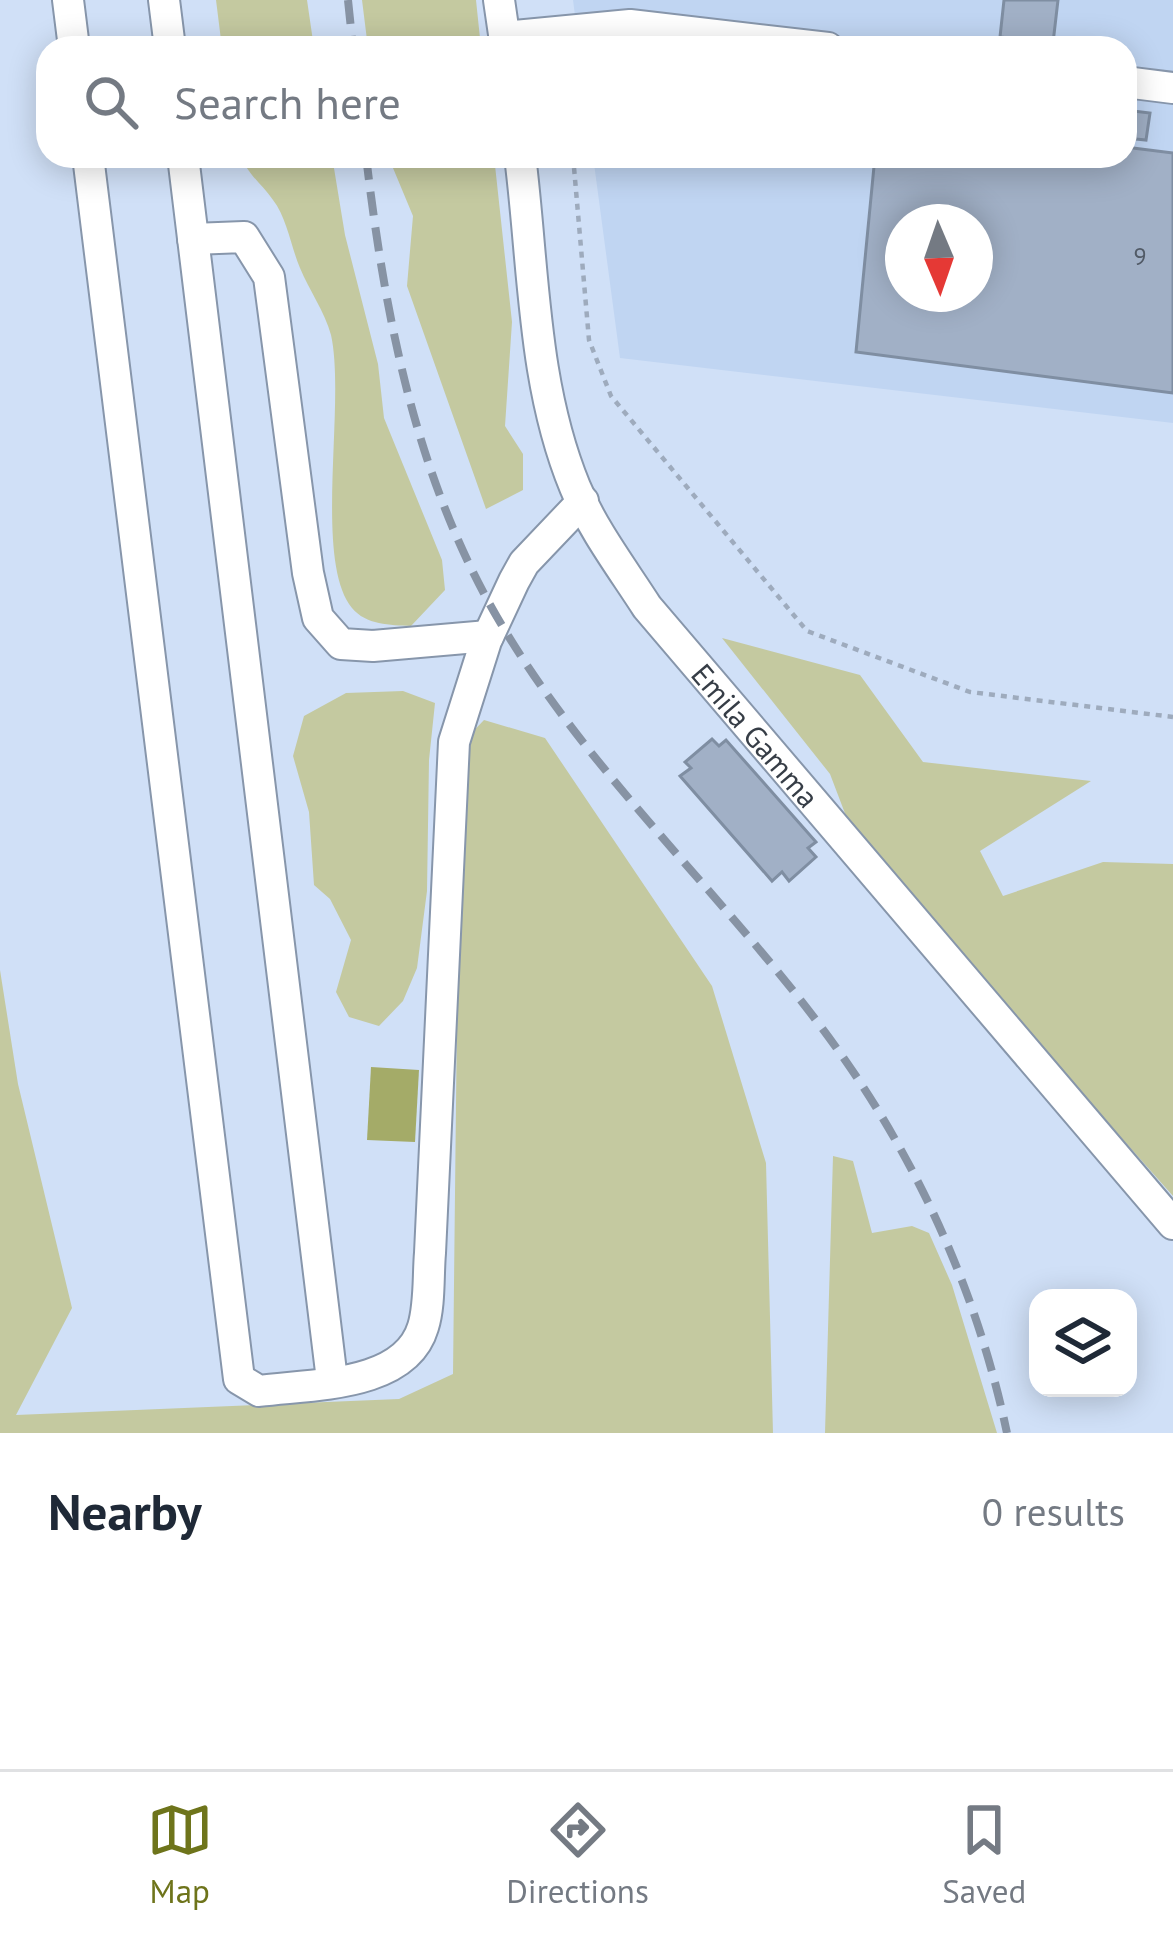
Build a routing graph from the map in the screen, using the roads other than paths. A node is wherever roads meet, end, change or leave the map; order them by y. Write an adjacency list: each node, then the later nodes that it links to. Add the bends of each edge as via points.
1 (68, 0): 4 (street)
2 (164, 0): 5 (street)
3 (499, 0): 6 (street)
4 (72, 36)
5 (168, 36)
6 (504, 36)
7 (554, 36): 8 (street, via 630,25)
8 (725, 36)
9 (1137, 84): 10 (street)
10 (1173, 88)
11 (89, 168): 18 (street, via 239,1379 259,1391)
12 (184, 168): 14 (street)
13 (521, 168): 15 (street, Emila Gamma, via 547,392)
14 (193, 239): 16 (street, via 244,237 269,277 318,618 341,644); 18 (street)
15 (583, 502): 16 (street, via 524,562); 17 (street, Emila Gamma, via 647,607)
16 (488, 636): 18 (street, via 454,742 423,1327 392,1366)
17 (1173, 1224)
18 (332, 1380)

